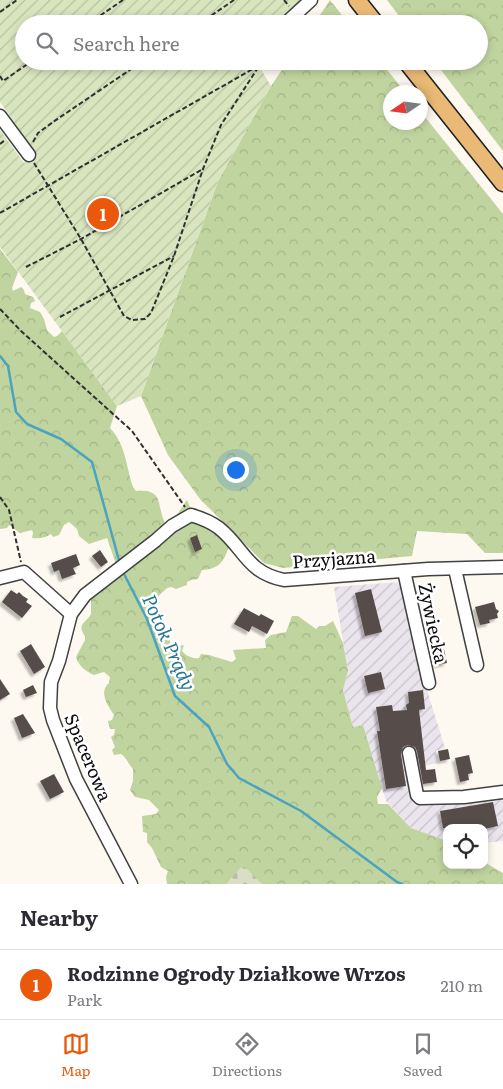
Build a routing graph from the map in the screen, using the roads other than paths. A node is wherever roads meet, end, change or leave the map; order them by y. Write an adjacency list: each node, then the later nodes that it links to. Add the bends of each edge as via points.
1 (311, 0): 3 (street)
2 (357, 0): 4 (main road)
3 (295, 15)
4 (369, 15)
5 (413, 70): 8 (main road)
6 (0, 116): 7 (street)
7 (28, 154)
8 (503, 183)
9 (190, 515): 12 (street, Przyjazna, via 205,519 218,528 248,562 272,577 284,580); 14 (street, Spacerowa, via 85,595)
10 (503, 567): 11 (street, Przyjazna)
11 (455, 569): 12 (street, Przyjazna); 15 (street)
12 (404, 571): 16 (street, Żywiecka)
13 (0, 578): 14 (street, via 24,572)
14 (71, 614): 19 (street, Spacerowa, via 50,682 50,708 76,779)
15 (477, 666)
16 (429, 683)
17 (409, 752): 18 (street, via 418,797 464,797)
18 (503, 792)
19 (131, 884)

